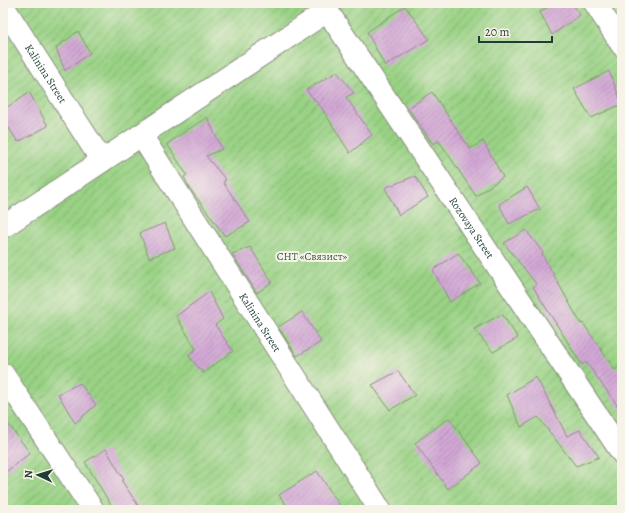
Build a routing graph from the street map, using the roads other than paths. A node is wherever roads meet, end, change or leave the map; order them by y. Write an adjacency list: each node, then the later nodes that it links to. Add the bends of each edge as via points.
1 (595, 3): 4 (street)
2 (3, 6): 6 (street, Kalinina Street)
3 (325, 7): 5 (street); 9 (street, Rozovaya Street)
4 (622, 45)
5 (141, 135): 6 (street); 11 (street, Kalinina Street)
6 (102, 161): 7 (street)
7 (3, 227)
8 (3, 374): 10 (street)
9 (622, 452)
10 (93, 510)
11 (380, 510)

